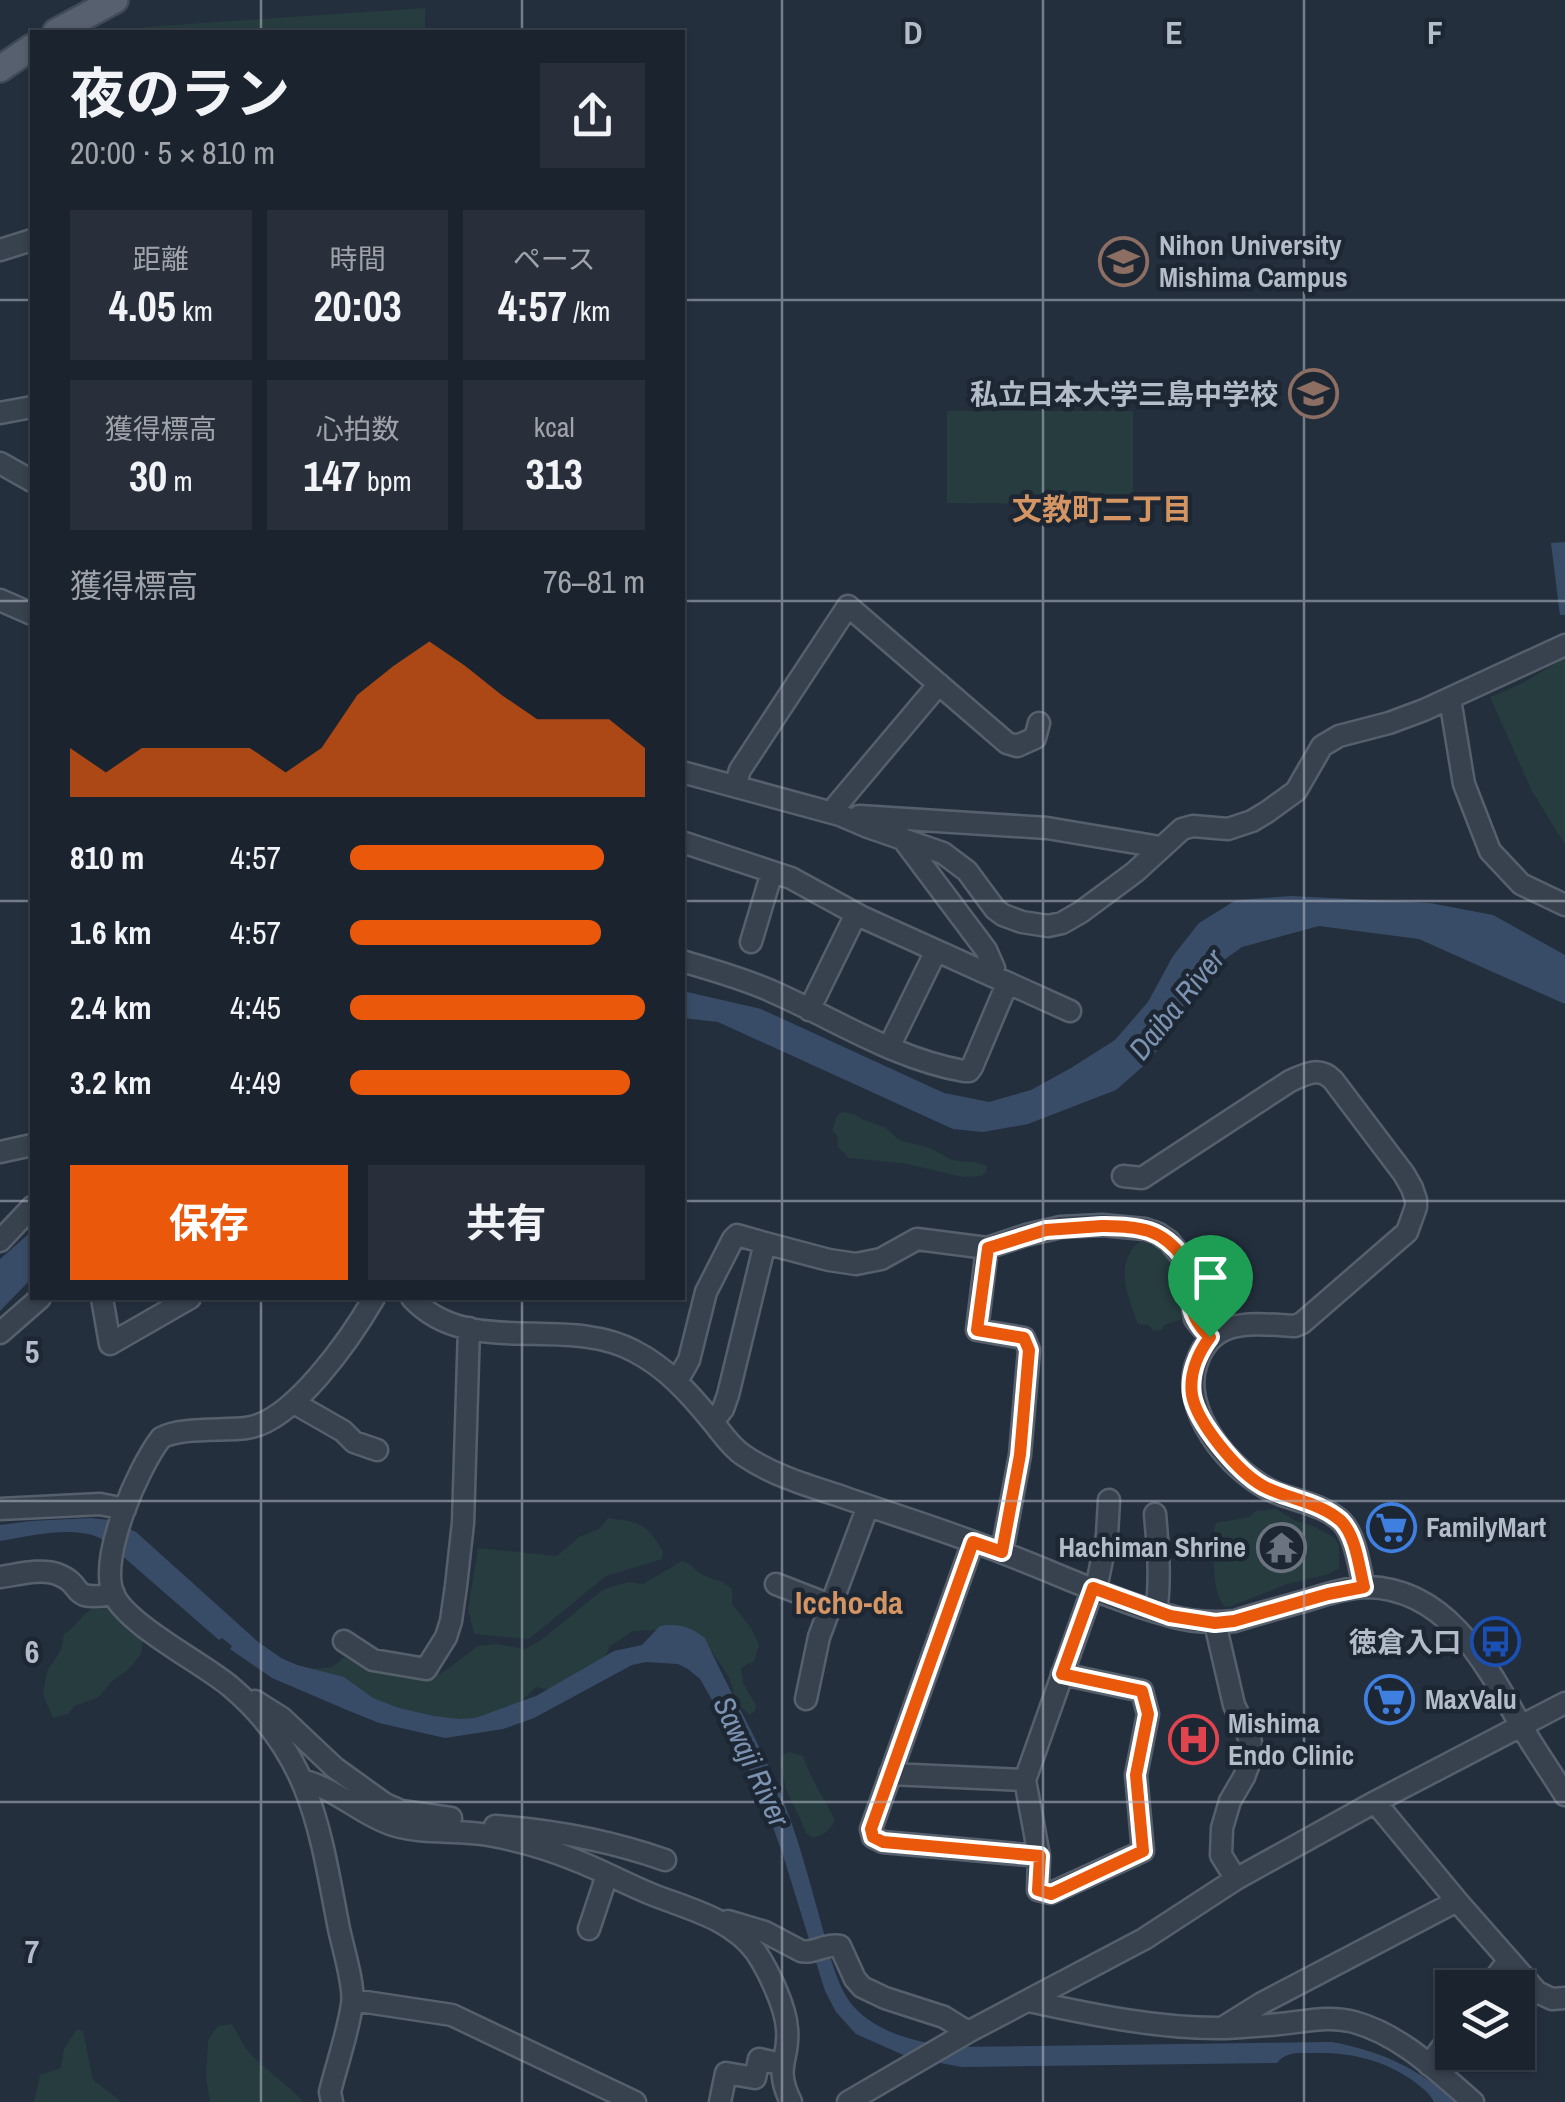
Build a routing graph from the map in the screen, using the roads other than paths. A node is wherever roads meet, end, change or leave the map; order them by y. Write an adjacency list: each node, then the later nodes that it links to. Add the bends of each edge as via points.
1 (102, 14): 2 (main road)
2 (61, 30)
3 (30, 48): 4 (main road)
4 (0, 68)
5 (30, 241): 6 (street)
6 (0, 250)
7 (30, 407): 8 (street)
8 (0, 414)
9 (0, 463): 10 (street)
10 (30, 480)
11 (0, 600): 12 (street)
12 (30, 613)
13 (1565, 645): 15 (street)
14 (939, 684): 16 (street, via 1012,745 1035,738); 18 (street, via 848,606); 19 (street, via 837,805)
15 (1450, 698): 22 (street, via 1322,746 1296,790 1252,820 1228,829 1187,827); 24 (street, via 1464,784 1490,851 1521,884)
16 (1039, 723)
17 (685, 773): 18 (street)
18 (734, 786): 19 (street)
19 (837, 814): 20 (street); 22 (street, via 1048,828)
20 (902, 838): 22 (street, via 943,853 967,871 1003,915 1048,926 1081,912); 29 (street, via 986,950)
21 (685, 843): 23 (street)
22 (1160, 847)
23 (772, 872): 25 (street); 26 (street)
24 (1565, 905)
25 (856, 914): 27 (street); 30 (street)
26 (752, 942)
27 (936, 951): 29 (street); 32 (street)
28 (685, 963): 30 (street)
29 (998, 980): 31 (street); 32 (street, via 969,1071)
30 (809, 1010): 32 (street)
31 (1070, 1010)
32 (889, 1048)
33 (30, 1146): 34 (street)
34 (0, 1152)
35 (1123, 1176): 47 (street, via 1142,1178 1313,1071 1333,1080 1404,1174 1416,1200 1408,1232 1302,1323 1244,1325)
36 (30, 1208): 37 (street)
37 (0, 1242)
38 (764, 1243): 39 (street, via 856,1264 917,1239); 48 (street, via 733,1239 706,1292); 50 (street, via 728,1395)
39 (988, 1248): 47 (street, via 1061,1227 1127,1226 1157,1233 1191,1269 1195,1319); 58 (street, via 977,1330 1024,1338 1029,1350)
40 (38, 1300): 46 (street)
41 (102, 1300): 42 (street, via 110,1344)
42 (187, 1300)
43 (373, 1300): 49 (street)
44 (414, 1300): 45 (street, via 442,1321)
45 (469, 1328): 48 (street, via 604,1340 634,1350); 67 (street, via 463,1523 446,1637 426,1669 372,1660)
46 (0, 1333)
47 (1210, 1337): 61 (street, via 1194,1370 1192,1396 1216,1441 1246,1476 1344,1524)
48 (678, 1381): 50 (street)
49 (294, 1403): 51 (street); 55 (street, via 253,1428 161,1438)
50 (713, 1422): 53 (street, via 754,1461)
51 (377, 1450)
52 (1109, 1500): 62 (street)
53 (868, 1506): 57 (street); 64 (street)
54 (0, 1509): 55 (street, via 100,1504)
55 (124, 1514): 63 (street, via 110,1554)
56 (1155, 1514): 65 (street)
57 (973, 1542): 58 (street); 73 (street)
58 (1002, 1552): 62 (street)
59 (0, 1577): 63 (street, via 56,1574 78,1594)
60 (776, 1584): 64 (street)
61 (1364, 1587): 66 (street); 72 (street, via 1403,1593 1446,1619 1482,1660)
62 (1094, 1589): 65 (street); 68 (street)
63 (114, 1594): 69 (street, via 138,1622)
64 (830, 1605): 70 (street)
65 (1156, 1612): 66 (street)
66 (1215, 1623): 82 (street, via 1234,1706 1251,1742 1250,1761 1222,1828 1221,1856)
67 (344, 1641)
68 (1062, 1674): 75 (street); 79 (street, via 1142,1691 1148,1714 1136,1775 1143,1851 1051,1894 1038,1890)
69 (232, 1688): 74 (street, via 272,1730); 78 (street, via 282,1718 385,1804)
70 (806, 1699)
71 (1565, 1703): 72 (street)
72 (1521, 1726): 76 (street); 77 (street)
73 (890, 1774): 75 (street); 79 (street, via 871,1829 878,1840)
74 (302, 1780): 78 (street, via 389,1824 445,1834); 89 (street, via 321,1837)
75 (1025, 1780): 79 (street)
76 (1565, 1795)
77 (1375, 1802): 82 (street); 83 (street)
78 (458, 1825): 80 (street, via 532,1830); 81 (street)
79 (1040, 1856)
80 (664, 1860)
81 (607, 1875): 84 (street); 85 (street)
82 (1236, 1878): 90 (street, via 1144,1939)
83 (1456, 1901): 86 (street); 91 (street)
84 (714, 1918): 92 (street, via 806,1952 840,1946 862,1987 944,2017); 94 (street, via 747,1942 769,1978 788,2032)
85 (589, 1929)
86 (1508, 1961): 87 (street); 88 (street, via 1537,1992)
87 (1501, 1970)
88 (1565, 1998)
89 (353, 2000): 96 (street); 97 (street, via 452,2015)
90 (1029, 2001): 91 (street); 92 (street)
91 (1222, 2028): 95 (street, via 1314,2018 1351,2021 1386,2034)
92 (961, 2036): 100 (street)
93 (1435, 2057): 95 (street)
94 (781, 2064): 98 (street, via 759,2059 755,2078 726,2073); 99 (street)
95 (1429, 2065): 101 (street)
96 (332, 2102)
97 (635, 2102)
98 (720, 2102)
99 (791, 2102)
100 (848, 2102)
101 (1473, 2102)

